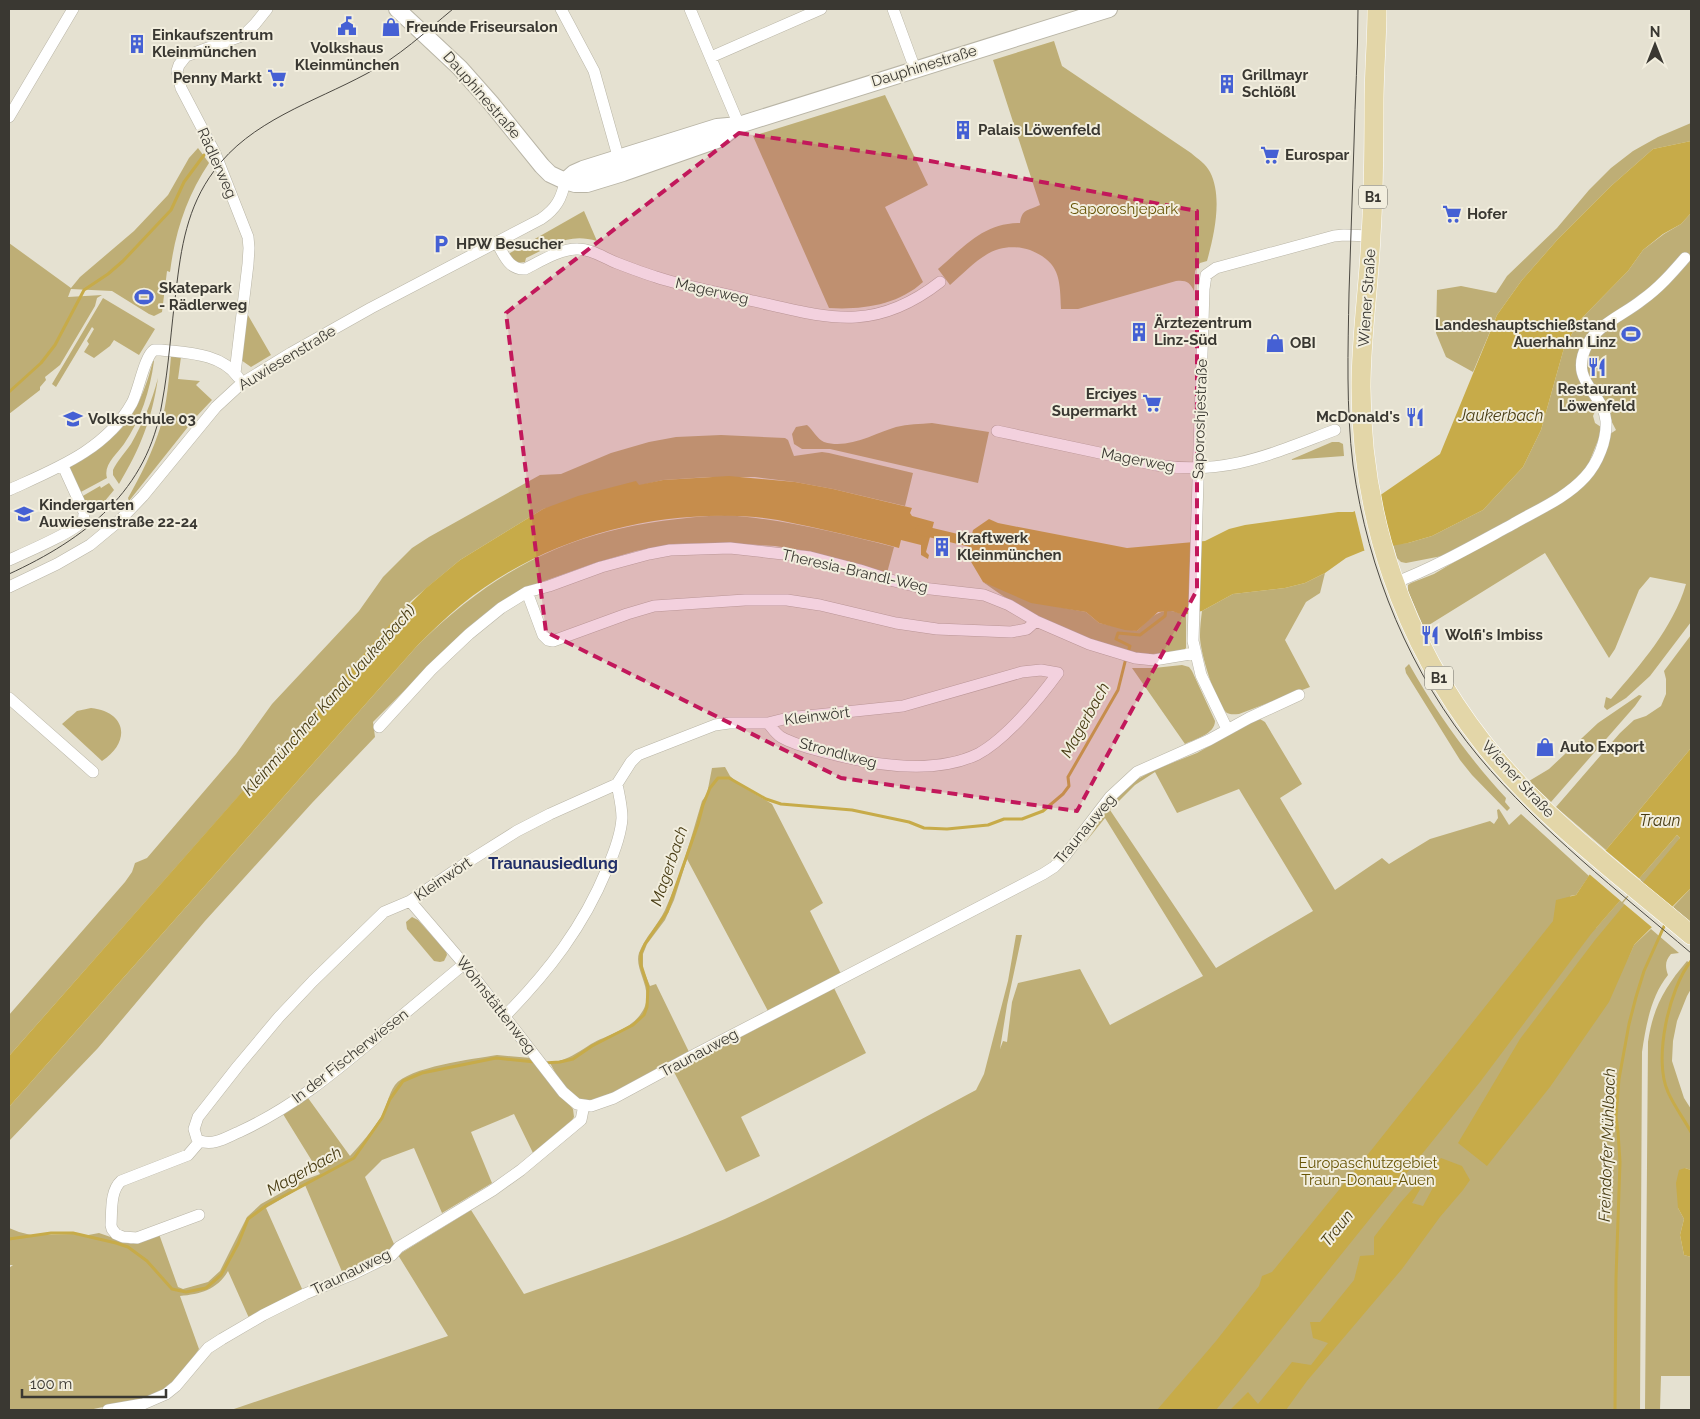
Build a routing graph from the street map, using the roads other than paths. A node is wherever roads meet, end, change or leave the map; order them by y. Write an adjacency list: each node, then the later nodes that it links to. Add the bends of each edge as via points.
1 (73, 9): 12 (street)
2 (267, 9): 20 (street, Rädlerweg, via 244,35 186,56 177,71 181,88 215,153 248,237 248,264)
3 (397, 9): 15 (main road, Dauphinestraße, via 456,64 542,166)
4 (561, 9): 14 (street, via 598,80)
5 (690, 9): 10 (street)
6 (821, 9): 10 (street)
7 (893, 9): 11 (street)
8 (1104, 9): 11 (main road, Dauphinestraße)
9 (1377, 9): 16 (main road, Wiener Straße / B1)
10 (711, 57): 13 (street)
11 (915, 69): 13 (main road, Dauphinestraße)
12 (9, 117)
13 (739, 125): 14 (main road, Dauphinestraße, via 716,127); 15 (main road, Dauphinestraße, via 720,139 623,173 587,184)
14 (618, 159): 15 (main road, Dauphinestraße, via 583,169)
15 (565, 181): 17 (street, Auwiesenstraße, via 559,201 550,212)
16 (1371, 236): 25 (street, Saporoshjestraße, via 1334,236 1216,268 1206,274); 28 (main road, Wiener Straße / B1, via 1361,386 1363,441 1383,552)
17 (497, 243): 19 (street, Magerweg, via 507,261 518,269 579,249 669,281 839,318 856,318 892,310 924,295); 21 (street, Auwiesenstraße, via 371,308)
18 (1686, 258): 28 (street, via 1659,287 1601,328 1582,356 1584,379 1606,420 1606,433 1587,475 1554,501 1447,560)
19 (940, 282)
20 (235, 373): 21 (street); 24 (street, via 206,356 154,350 132,403 123,416 102,440)
21 (242, 383): 29 (street, Auwiesenstraße, via 216,407 119,521 90,545)
22 (1335, 430): 25 (street, Magerweg, via 1241,463)
23 (997, 431): 25 (street, Magerweg, via 1156,465)
24 (63, 466): 26 (street); 27 (street, via 84,512 83,520)
25 (1199, 469): 32 (street, Saporoshjestraße)
26 (9, 490)
27 (9, 560)
28 (1394, 583): 42 (main road, Wiener Straße / B1, via 1408,618 1443,685 1484,744 1524,789)
29 (9, 587)
30 (526, 592): 31 (street, Theresia-Brandl-Weg, via 649,554 730,548 810,558 922,588 984,595 1009,604); 31 (street, via 543,635 553,641 654,606 745,600 820,604 896,624 937,629 1011,632 1026,629); 37 (street, Theresia-Brandl-Weg, via 469,634)
31 (1036, 621): 32 (street, Theresia-Brandl-Weg, via 1089,644 1136,658 1154,660)
32 (1196, 653): 38 (street, Saporoshjestraße, via 1202,675)
33 (1058, 673): 36 (street, Kleinwört, via 1041,670 1022,672 904,706); 36 (street, Strondlweg, via 999,740 962,761 885,766 793,742 780,736)
34 (1298, 695): 38 (street, Traunauweg)
35 (9, 698): 39 (street)
36 (768, 723): 40 (street, Kleinwört, via 715,725 638,755)
37 (380, 728)
38 (1227, 729): 45 (street, Traunauweg, via 1137,772 1110,797 1054,867 1043,874 614,1098)
39 (93, 772)
40 (617, 784): 41 (street, Kleinwört, via 517,831); 44 (street, via 621,825 599,888 566,946 533,988)
41 (410, 901): 43 (street, Wohnstättenweg); 46 (street, Kleinwört, via 384,912 279,1017 198,1117 194,1129)
42 (1691, 936)
43 (464, 964): 44 (street, Wohnstättenweg); 46 (street, In der Fischerwiesen, via 296,1101 224,1139 209,1143)
44 (505, 1016): 45 (street, Wohnstättenweg, via 569,1098)
45 (584, 1105): 48 (street, Traunauweg, via 581,1120 521,1170 399,1247 392,1255 297,1298 222,1339 208,1348 166,1394 143,1404)
46 (200, 1141): 47 (street, via 188,1155 116,1186 111,1225 116,1234 137,1238)
47 (199, 1215)
48 (108, 1410)

